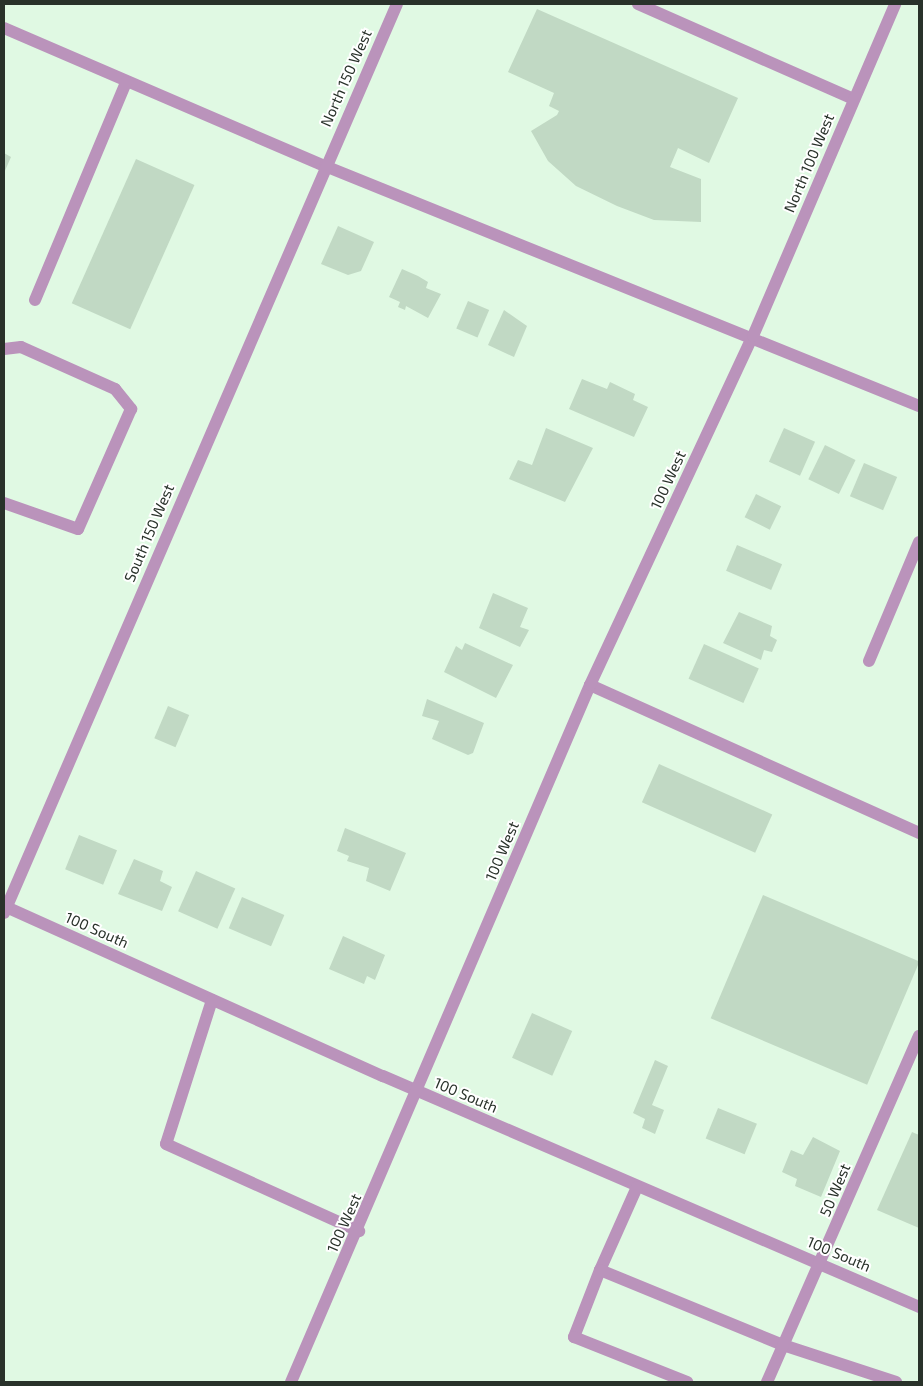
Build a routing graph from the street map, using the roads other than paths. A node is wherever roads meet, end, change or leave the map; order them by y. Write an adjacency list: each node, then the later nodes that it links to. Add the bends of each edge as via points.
1 (397, 4): 7 (street, North 150 West)
2 (638, 4): 6 (street)
3 (895, 4): 6 (street, North 100 West)
4 (5, 32): 5 (street)
5 (126, 82): 7 (street); 8 (street)
6 (853, 100): 9 (street, North 100 West)
7 (325, 166): 9 (street); 17 (street, South 150 West)
8 (35, 300)
9 (753, 336): 11 (street); 15 (street, 100 West)
10 (4, 349): 12 (street, via 21,347 115,389 131,409 78,528)
11 (919, 406)
12 (4, 502)
13 (919, 542): 14 (street)
14 (868, 661)
15 (590, 684): 16 (street); 20 (street, 100 West)
16 (919, 833)
17 (5, 909): 18 (street, 100 South)
18 (212, 1000): 20 (street, 100 South); 22 (street, via 166,1144)
19 (919, 1036): 23 (street, 50 West)
20 (418, 1092): 21 (street, 100 South); 22 (street, 100 West)
21 (637, 1187): 23 (street, 100 South); 24 (street)
22 (359, 1231): 27 (street, 100 West)
23 (820, 1263): 25 (street, 100 South); 26 (street, 50 West)
24 (600, 1270): 26 (street); 28 (street, via 574,1337)
25 (919, 1306)
26 (783, 1345): 29 (street, 50 West); 30 (street)
27 (291, 1382)
28 (687, 1382)
29 (767, 1382)
30 (896, 1382)

